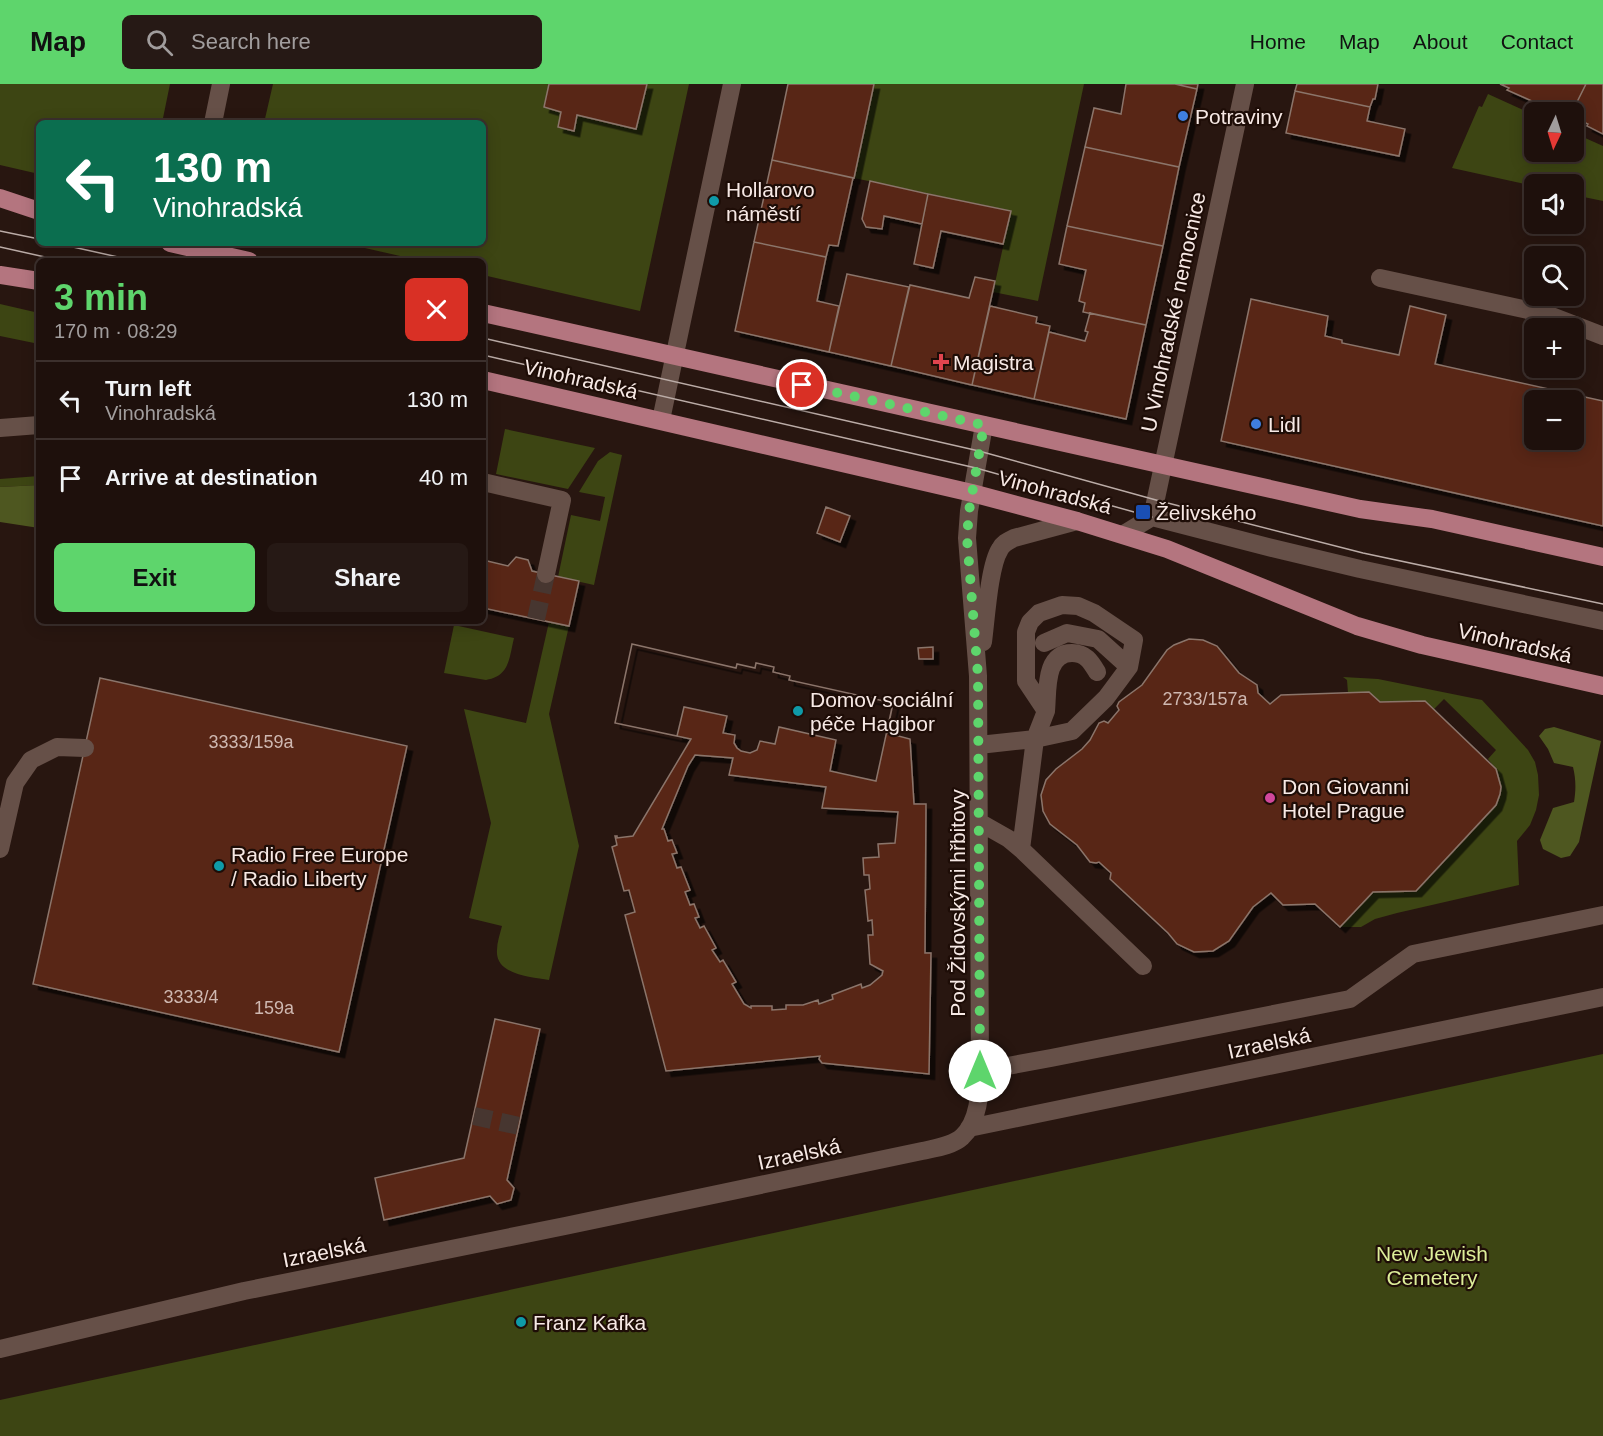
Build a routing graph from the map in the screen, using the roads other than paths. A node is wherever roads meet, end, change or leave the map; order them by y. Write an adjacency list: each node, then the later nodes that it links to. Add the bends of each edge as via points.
1 (221, 84): 4 (street)
2 (732, 84): 14 (street)
3 (1245, 84): 20 (street, U Vinohradské nemocnice)
4 (214, 120)
5 (0, 198): 6 (main road)
6 (36, 210)
7 (189, 246): 8 (main road)
8 (237, 258)
9 (0, 275): 11 (main road)
10 (1380, 278): 13 (street, via 1546,314)
11 (36, 280)
12 (486, 314): 14 (main road, Vinohradská)
13 (1603, 336)
14 (674, 356): 16 (street); 18 (main road, Vinohradská)
15 (486, 381): 16 (main road, Vinohradská)
16 (661, 420): 22 (main road, Vinohradská)
17 (36, 425): 19 (street)
18 (984, 425): 20 (main road, Vinohradská); 22 (street, Pod Židovskými hřbitovy)
19 (0, 428)
20 (1163, 465): 23 (street, U Vinohradské nemocnice); 26 (main road, Vinohradská)
21 (486, 483): 27 (street, via 562,500)
22 (972, 493): 24 (main road, Vinohradská); 32 (street, Pod Židovskými hřbitovy, via 967,538)
23 (1152, 517): 25 (street); 28 (street, via 1360,569)
24 (1077, 521): 25 (main road, Vinohradská); 32 (street, Pod Židovskými hřbitovy, via 1014,538 1000,548 993,571)
25 (1124, 534): 33 (main road, Vinohradská, via 1357,626 1422,645)
26 (1603, 557)
27 (546, 574)
28 (1603, 621)
29 (1044, 643): 30 (street, via 1067,633 1098,639)
30 (1129, 667): 34 (street, via 1134,640 1094,613 1062,605 1039,613 1026,632 1026,681); 35 (street, via 1106,698 1072,731)
31 (1097, 672): 34 (street, via 1087,657 1078,653 1065,653 1055,660 1050,671)
32 (978, 676): 36 (street, Pod Židovskými hřbitovy)
33 (1603, 686)
34 (1047, 711): 35 (street)
35 (1035, 739): 36 (street); 40 (street)
36 (979, 745): 38 (street, Pod Židovskými hřbitovy)
37 (85, 748): 39 (street, via 57,747 31,760 15,783)
38 (979, 822): 40 (street); 44 (street, Pod Židovskými hřbitovy)
39 (0, 849)
40 (1021, 849): 42 (street)
41 (1603, 915): 44 (street, via 1413,954 1350,999)
42 (1143, 966)
43 (1603, 997): 45 (street, Izraelská)
44 (980, 1071): 45 (street, Pod Židovskými hřbitovy, via 979,1102)
45 (969, 1128): 46 (street, Izraelská, via 961,1138 934,1149 244,1290)
46 (0, 1349)

